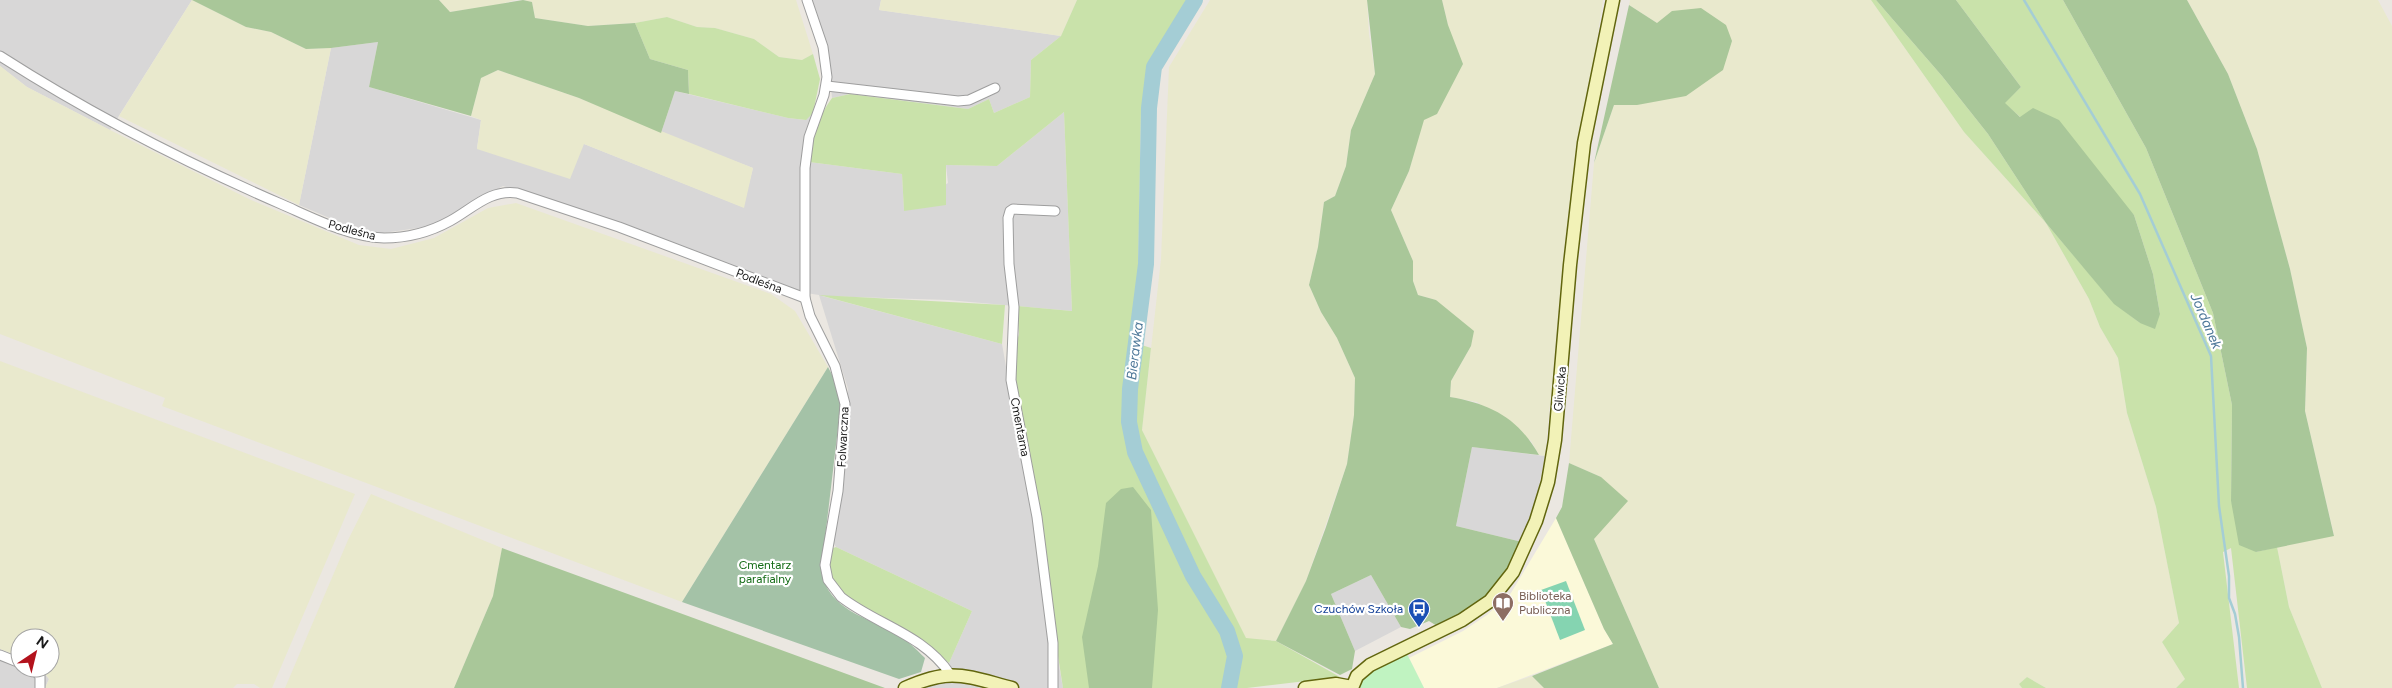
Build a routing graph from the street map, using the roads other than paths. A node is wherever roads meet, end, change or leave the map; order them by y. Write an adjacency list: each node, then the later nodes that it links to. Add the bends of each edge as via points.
1 (808, 0): 4 (street, Folwarczna, via 823,47)
2 (1613, 0): 9 (main road, Gliwicka, via 1584,143 1555,440 1548,482 1536,522 1512,572 1490,601 1462,620 1370,665 1357,676)
3 (0, 56): 7 (street, Podleśna, via 53,90 182,158 277,203 353,233 385,238 418,234 446,223 491,196 517,193 619,227)
4 (827, 86): 5 (street, via 958,101 969,100); 7 (street, Folwarczna, via 810,137 805,168)
5 (995, 88)
6 (1055, 211): 12 (street, Cmentarna, via 1013,209 1008,218 1014,307 1011,380 1037,517 1053,643)
7 (805, 298): 8 (street, Folwarczna, via 810,316 835,366 846,410 838,498 826,559 828,580 849,604 918,642)
8 (950, 674): 10 (main road); 11 (main road)
9 (1352, 687): 13 (main road, via 1336,684)
10 (905, 688)
11 (1012, 688)
12 (1053, 688)
13 (1305, 688)

